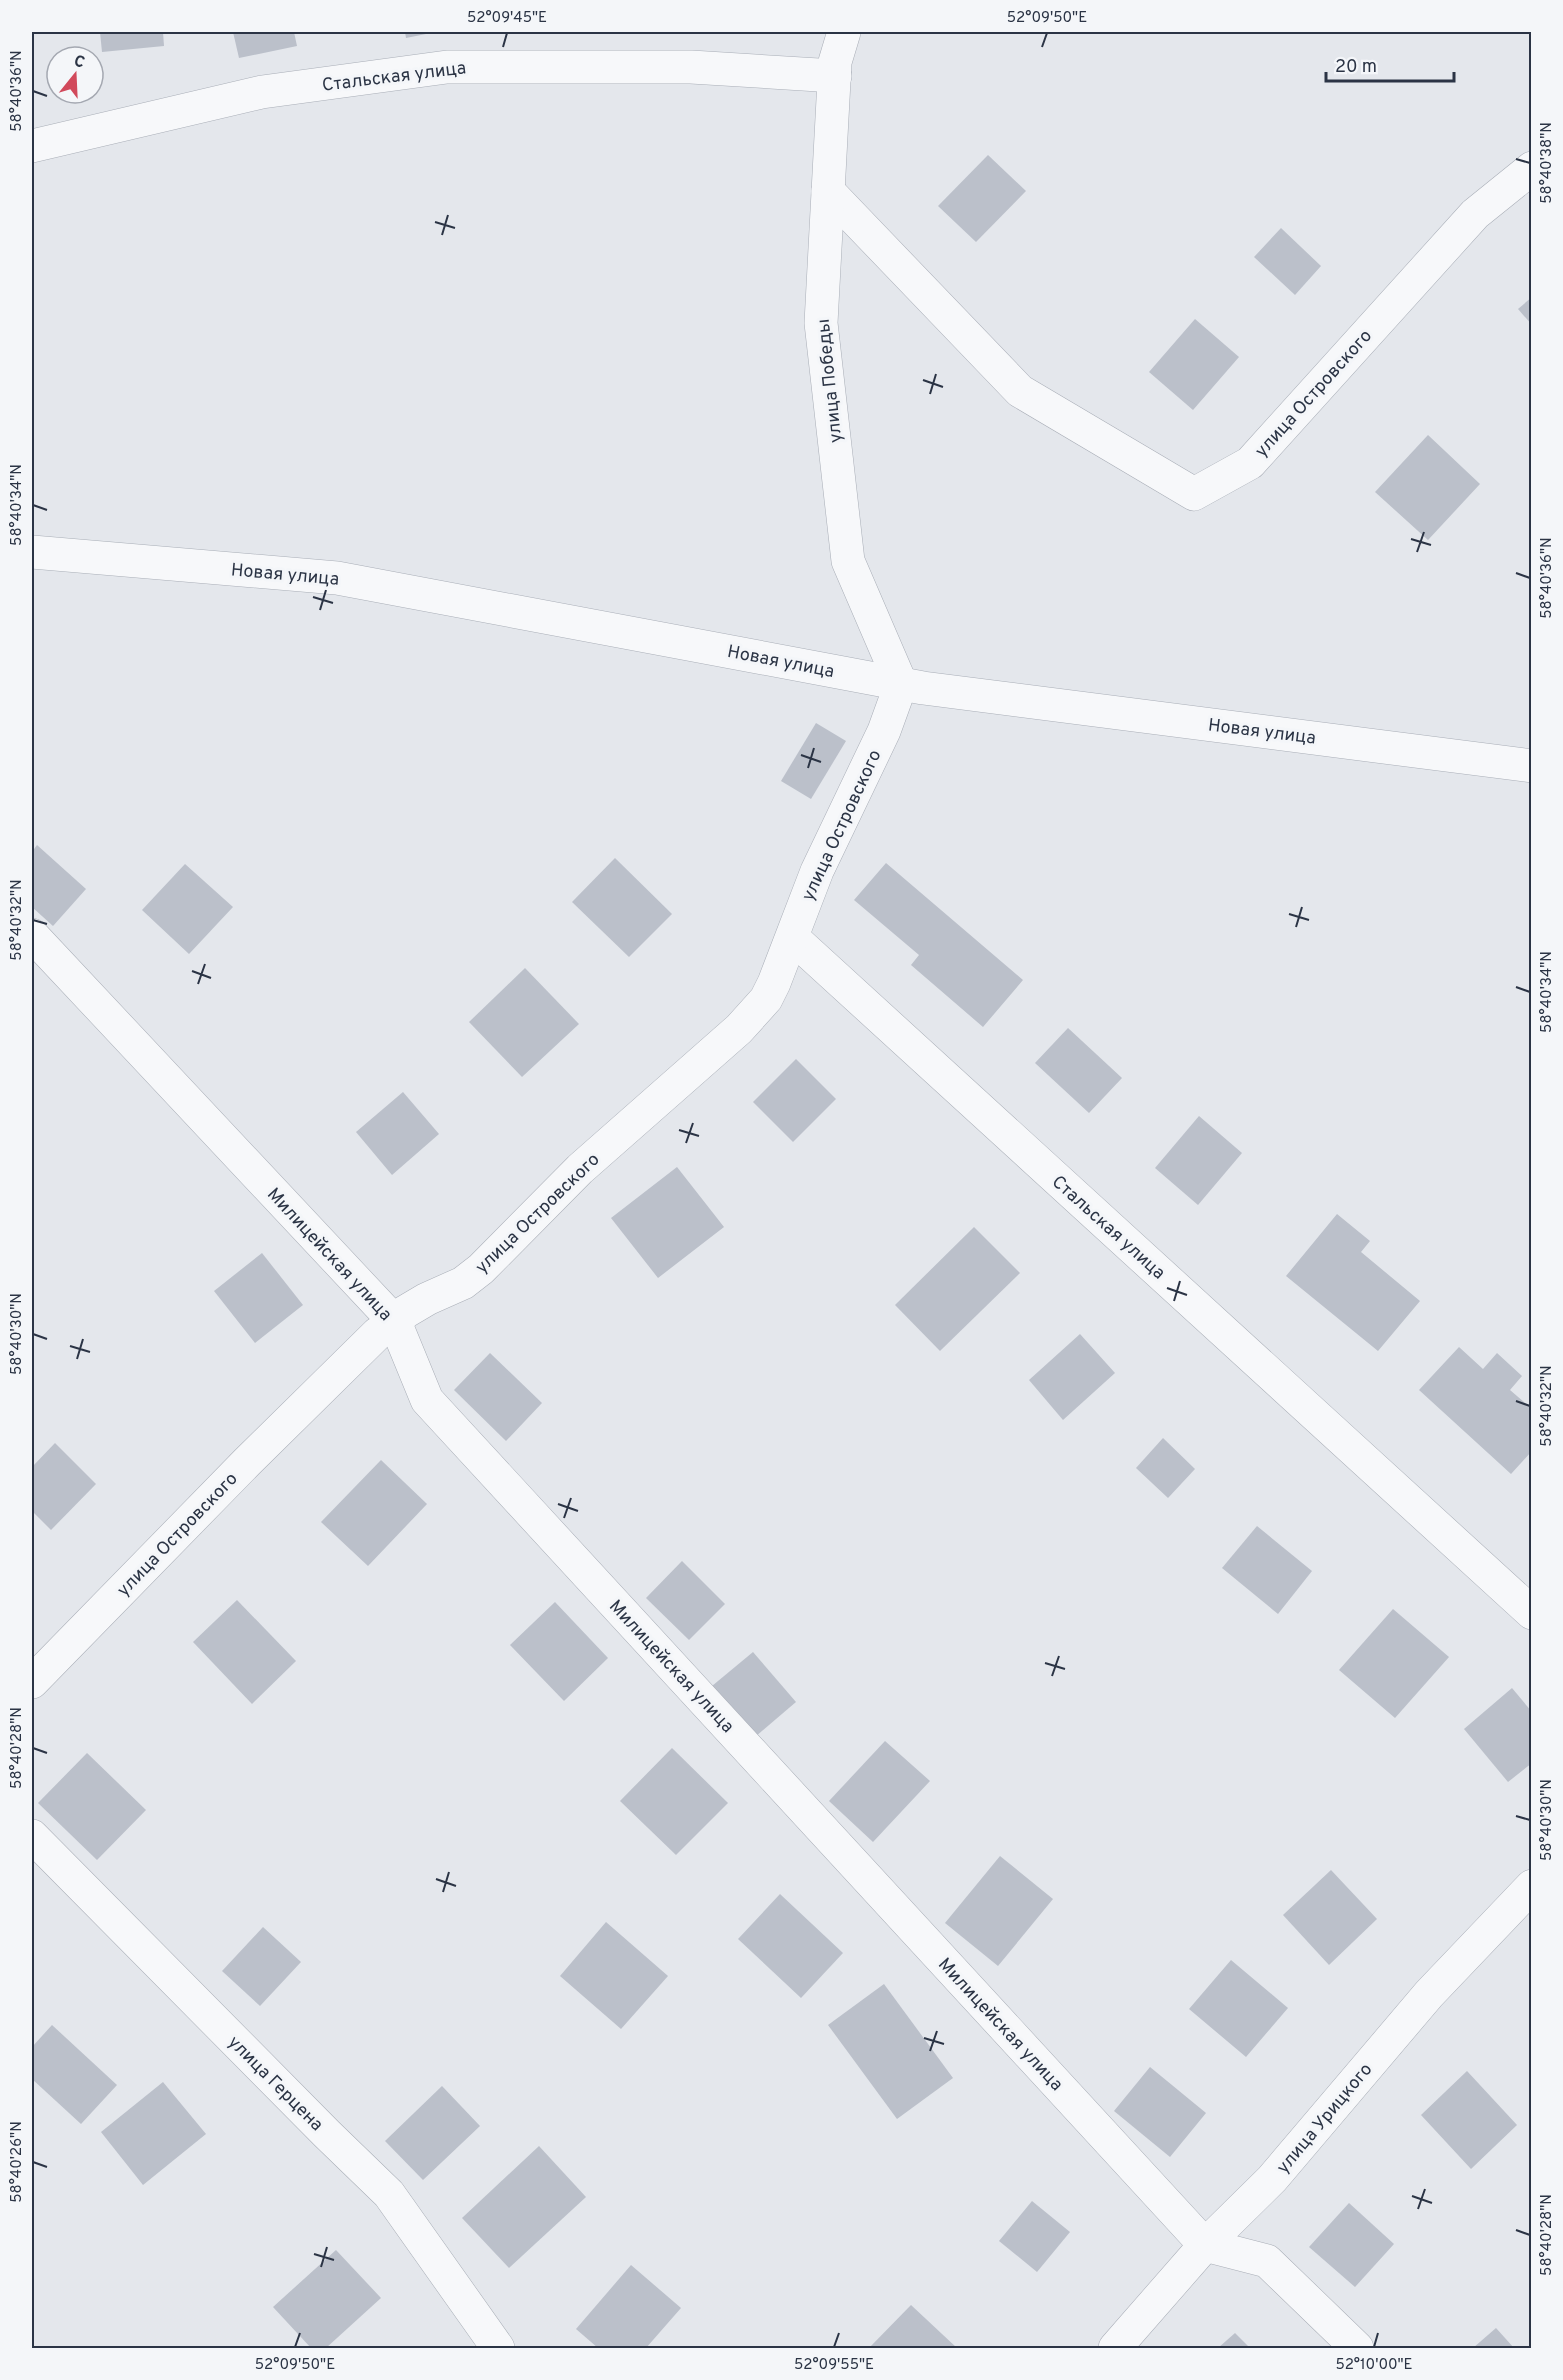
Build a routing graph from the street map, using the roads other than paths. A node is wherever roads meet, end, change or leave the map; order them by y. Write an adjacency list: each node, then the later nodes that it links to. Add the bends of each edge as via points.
1 (844, 32): 2 (street, улица Победы)
2 (835, 76): 3 (street, Стальская улица, via 691,67 447,67 262,93); 5 (street, улица Победы)
3 (32, 146)
4 (1532, 168): 5 (street, улица Островского, via 1475,214 1250,463 1194,494 1020,392)
5 (828, 191): 7 (street, улица Победы, via 821,323 848,561)
6 (32, 552): 7 (street, Новая улица, via 337,578)
7 (901, 684): 8 (street, Новая улица); 10 (street, улица Островского, via 884,731 817,871)
8 (1532, 766)
9 (32, 935): 11 (street, Милицейская улица)
10 (793, 938): 11 (street, улица Островского, via 766,999 739,1029 580,1169 481,1269 463,1283 405,1311); 12 (street, Стальская улица)
11 (395, 1323): 13 (street, улица Островского, via 376,1334); 16 (street, Милицейская улица, via 428,1400)
12 (1532, 1613)
13 (32, 1682)
14 (32, 1836): 17 (street, улица Герцена, via 389,2194)
15 (1532, 1886): 16 (street, улица Урицкого, via 1429,1994 1272,2179)
16 (1205, 2245): 18 (street, улица Урицкого); 19 (street, via 1267,2261)
17 (498, 2349)
18 (1115, 2349)
19 (1357, 2349)

